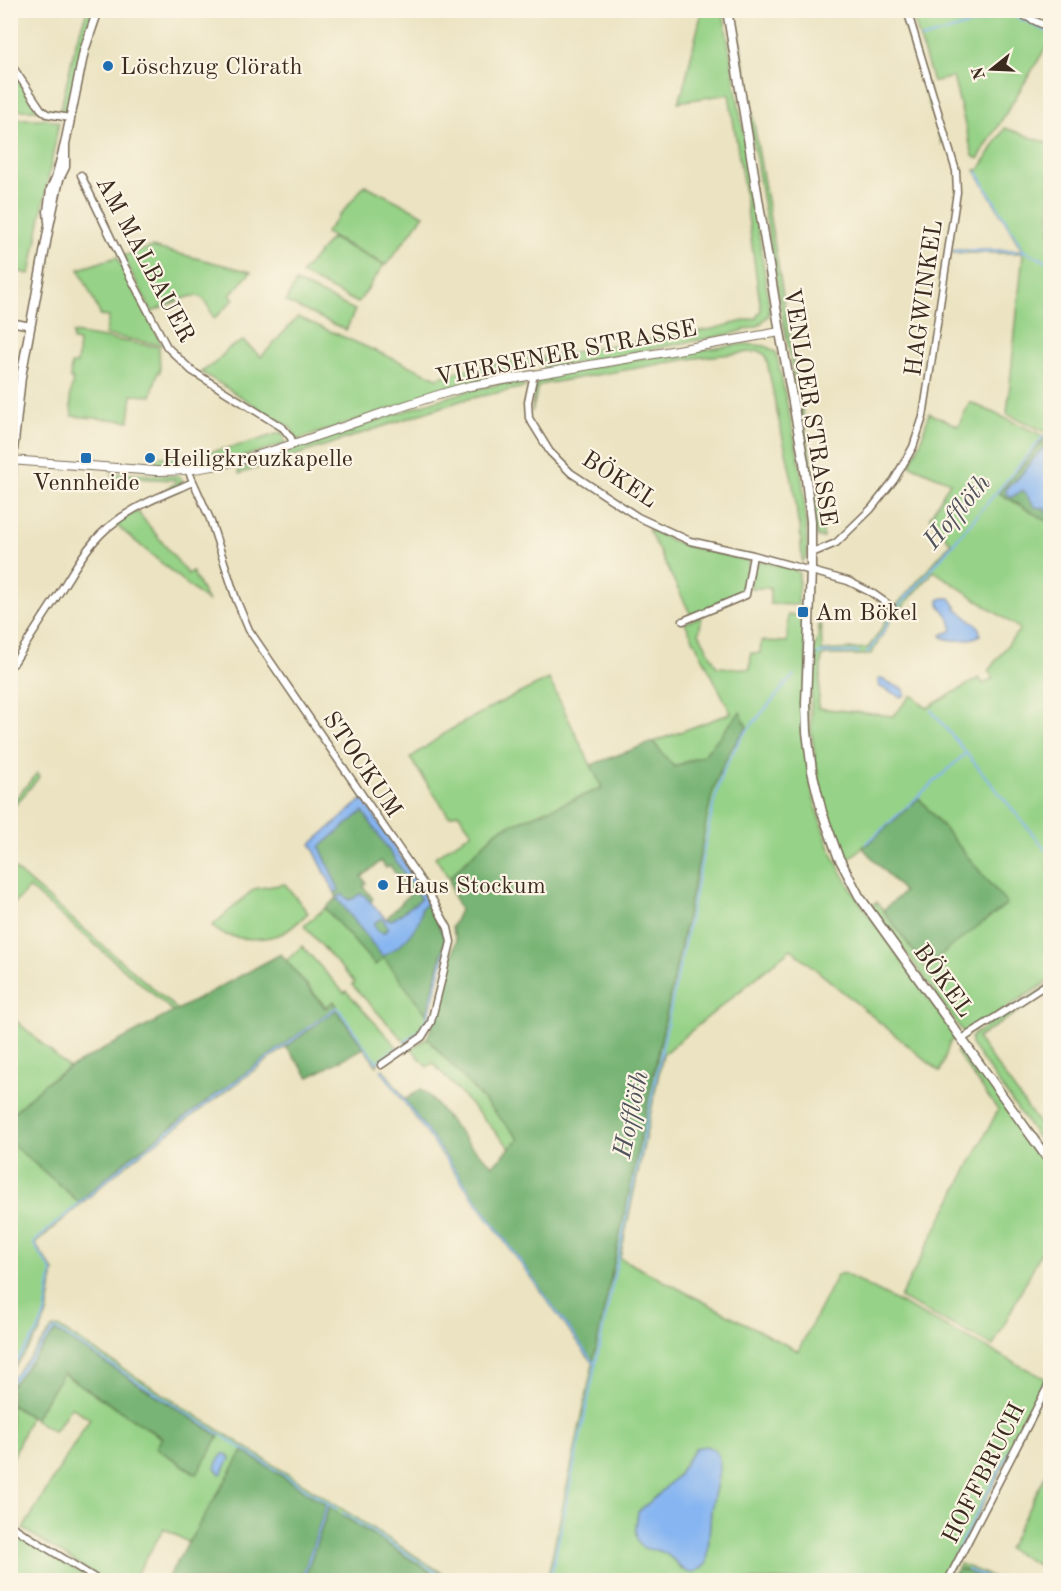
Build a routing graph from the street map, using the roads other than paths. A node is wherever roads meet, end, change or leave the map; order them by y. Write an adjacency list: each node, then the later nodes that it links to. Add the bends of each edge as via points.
1 (98, 10): 7 (main road, via 84,51)
2 (727, 10): 11 (main road, VENLOER STRASSE)
3 (907, 10): 18 (street, HAGWINKEL, via 957,182 923,417 913,447 871,509 836,543)
4 (1012, 10): 5 (street)
5 (1050, 28)
6 (10, 63): 7 (street, via 41,109)
7 (70, 118): 10 (main road, via 65,167 59,179)
8 (81, 175): 13 (street, AM MALBAUER, via 167,347 192,371 283,428)
9 (10, 322): 10 (street)
10 (31, 326): 14 (main road)
11 (780, 333): 12 (street, VIERSENER STRASSE); 18 (main road, VENLOER STRASSE, via 804,462)
12 (534, 374): 13 (street, VIERSENER STRASSE, via 451,391); 19 (street, BÖKEL, via 529,418 550,452 571,473 638,517 690,541)
13 (293, 445): 15 (street, VIERSENER STRASSE, via 235,462)
14 (12, 460): 15 (street, VIERSENER STRASSE, via 134,470); 16 (main road)
15 (188, 470): 17 (street, STOCKUM)
16 (10, 479)
17 (193, 482): 23 (street, via 138,507 104,531 77,565); 27 (street, STOCKUM, via 249,630 413,868 448,928 451,942 431,1022 422,1037)
18 (812, 553): 20 (main road, VENLOER STRASSE)
19 (753, 555): 20 (street, BÖKEL); 22 (street, via 746,595)
20 (811, 570): 21 (street, BÖKEL, via 857,584); 24 (main road, VENLOER STRASSE, via 807,732)
21 (892, 607)
22 (683, 621)
23 (13, 664)
24 (822, 812): 26 (main road, BÖKEL, via 838,856 859,896)
25 (1050, 982): 26 (street)
26 (962, 1039): 28 (main road, BÖKEL)
27 (381, 1065)
28 (1050, 1162)
29 (1050, 1382): 32 (street, HOFFBRUCH)
30 (10, 1525): 31 (street)
31 (98, 1581)
32 (948, 1581)

